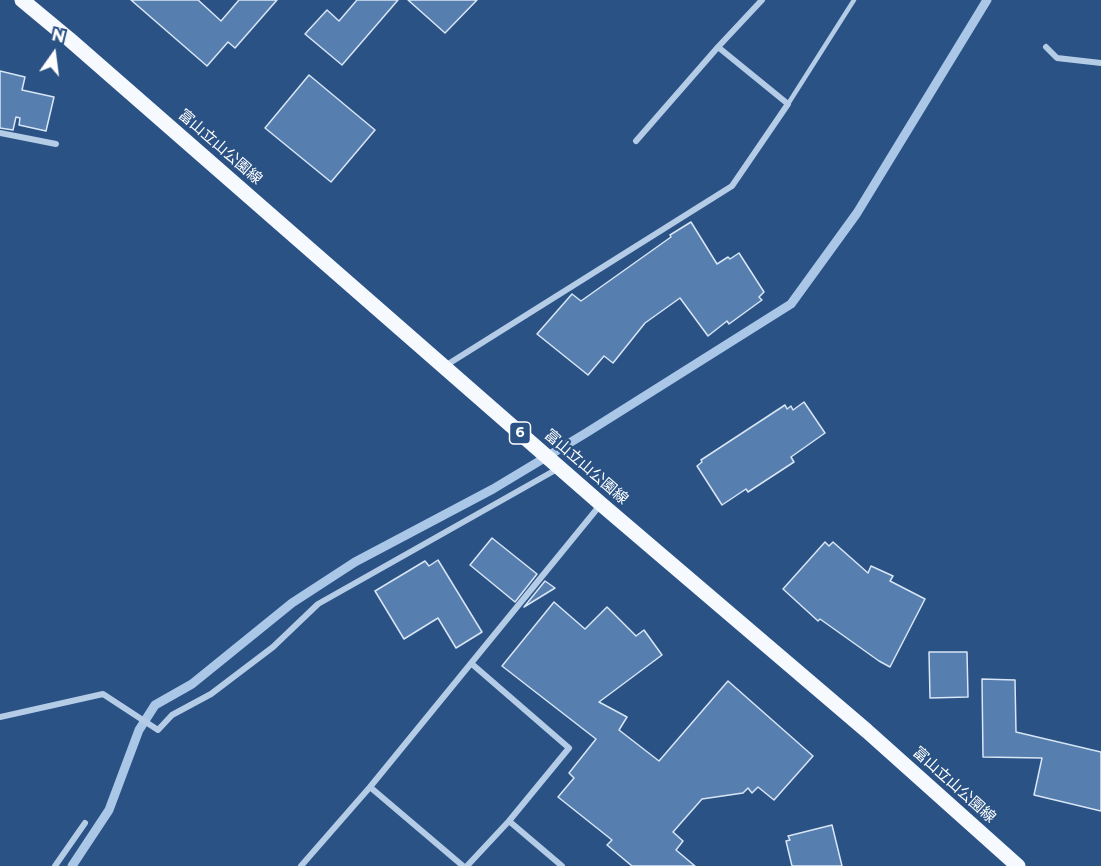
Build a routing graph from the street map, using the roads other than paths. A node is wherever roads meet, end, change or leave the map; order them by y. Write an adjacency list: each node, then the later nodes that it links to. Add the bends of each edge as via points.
1 (22, 0): 11 (main road, 富山立山公園線 / 6)
2 (762, 0): 4 (street)
3 (854, 0): 7 (lane)
4 (718, 47): 7 (street); 9 (street)
5 (1046, 47): 6 (street, via 1057,58)
6 (1101, 63)
7 (788, 104): 11 (street, via 732,186)
8 (0, 133): 10 (street)
9 (636, 141)
10 (56, 144)
11 (444, 366): 12 (main road, 富山立山公園線 / 6)
12 (560, 467): 13 (main road, 富山立山公園線 / 6); 15 (street, via 318,604 273,647 211,694 172,715 158,730 103,694)
13 (601, 504): 14 (street); 23 (main road, 富山立山公園線 / 6)
14 (472, 664): 16 (street); 17 (street, via 569,748)
15 (0, 717)
16 (370, 786): 20 (street); 21 (street)
17 (509, 821): 21 (street); 22 (street)
18 (85, 823): 19 (street)
19 (55, 866)
20 (301, 866)
21 (465, 866)
22 (562, 866)
23 (1018, 866)

